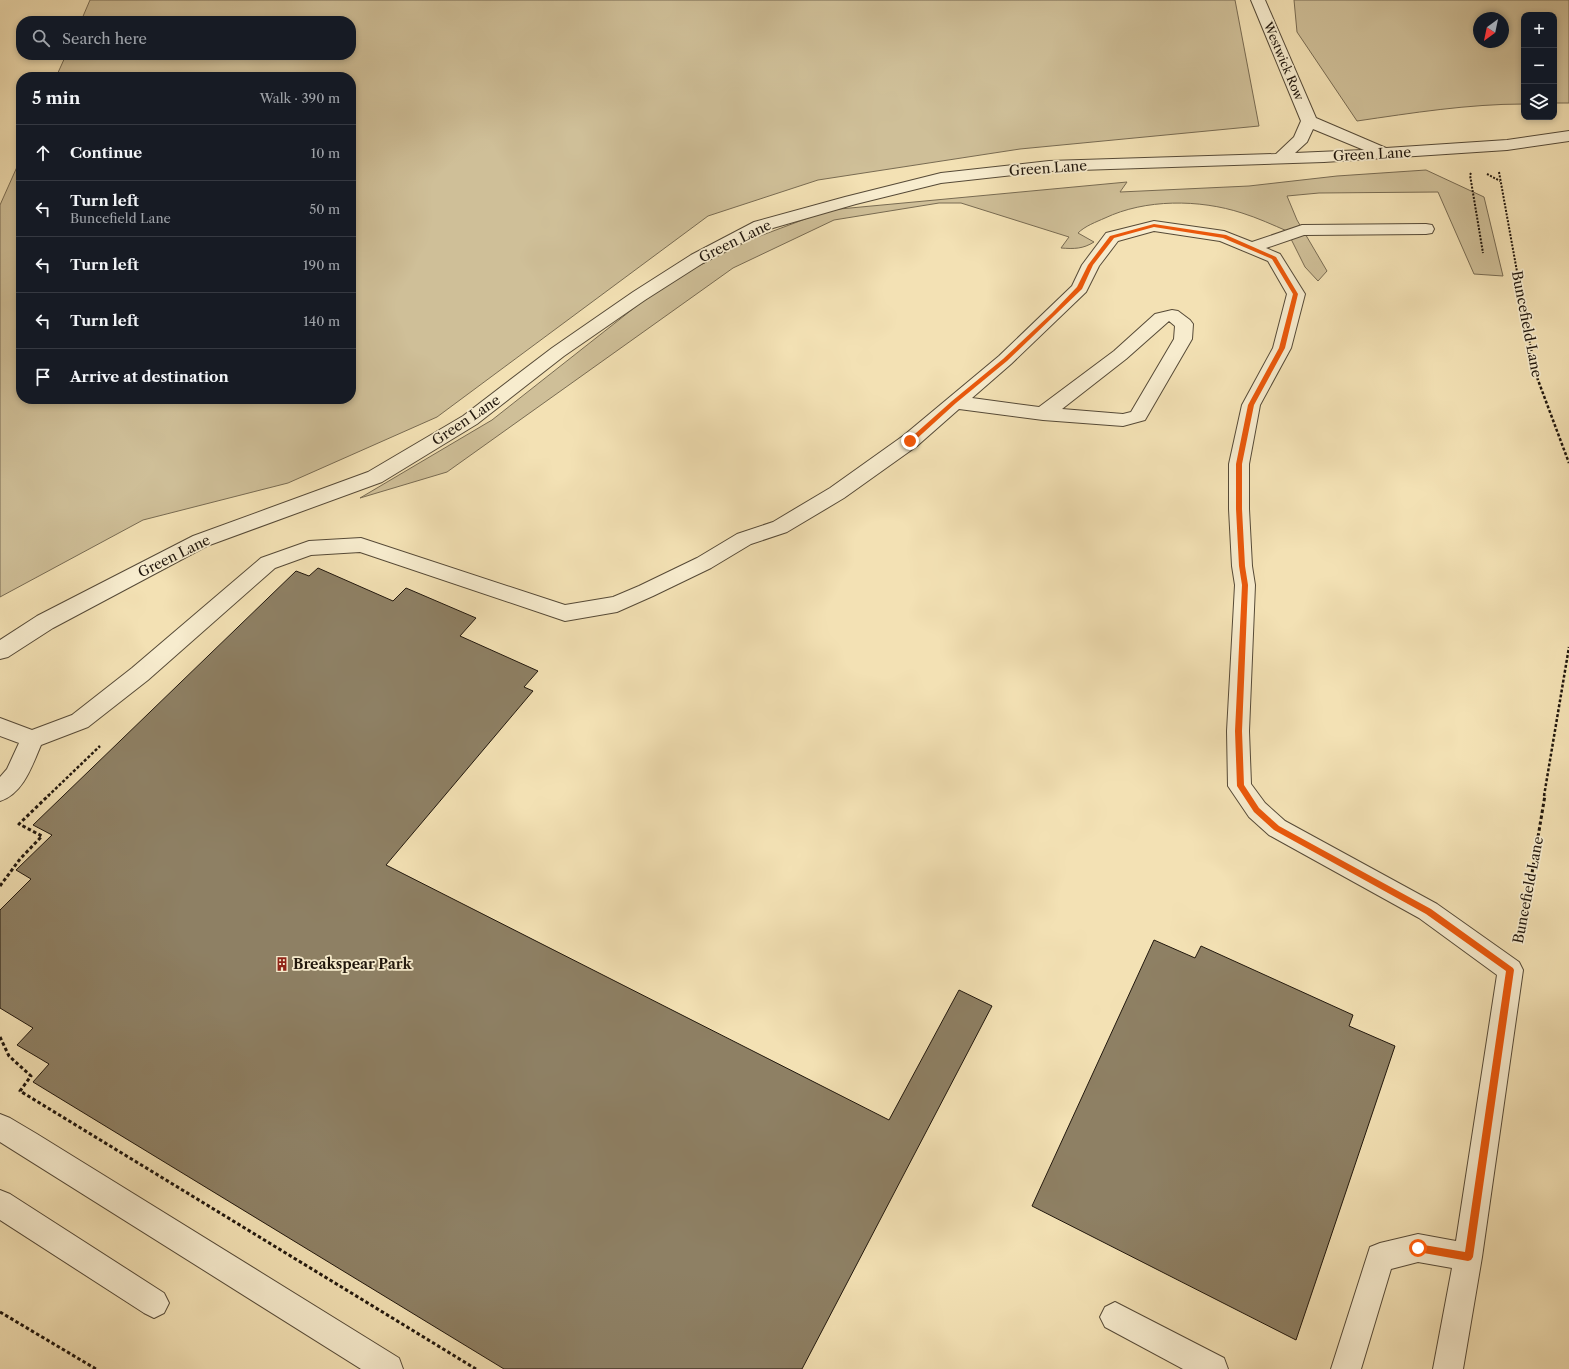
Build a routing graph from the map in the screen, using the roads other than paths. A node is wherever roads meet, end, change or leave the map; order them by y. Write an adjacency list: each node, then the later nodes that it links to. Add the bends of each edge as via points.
1 (1258, 0): 2 (street, Westwick Row)
2 (1309, 121): 4 (street); 5 (street, via 1300,139)
3 (1569, 136): 4 (street, Green Lane, via 1507,145)
4 (1385, 153): 5 (street, Green Lane)
5 (1282, 157): 10 (street, Green Lane, via 1049,166 941,178 760,226 697,259 639,296 558,352 470,420 375,477 200,541 45,622)
6 (1426, 229): 7 (street, via 1302,230)
7 (1251, 248): 8 (street, via 1224,236 1154,226 1112,237 1091,265 1080,288 1005,360); 16 (street, via 1274,258 1296,294 1282,348 1251,405 1239,464 1239,509 1245,585 1238,731 1240,786 1257,810 1277,828 1428,911 1510,970)
8 (954, 402): 9 (street); 12 (street, via 910,441 837,494 780,527 744,539 704,563 617,604 565,612 361,545 309,548 268,563 140,674 80,721)
9 (1043, 414): 9 (street, via 1120,355 1161,318 1172,315 1184,324 1183,339 1138,416 1123,420)
10 (0, 651)
11 (0, 727): 12 (street)
12 (32, 739): 13 (street, via 16,775)
13 (0, 792)
14 (0, 1127): 19 (street)
15 (0, 1204): 17 (street)
16 (1468, 1257): 21 (street, via 1418,1248 1380,1257); 22 (street)
17 (154, 1303)
18 (1115, 1317): 20 (street)
19 (388, 1369)
20 (1213, 1369)
21 (1346, 1369)
22 (1448, 1369)

